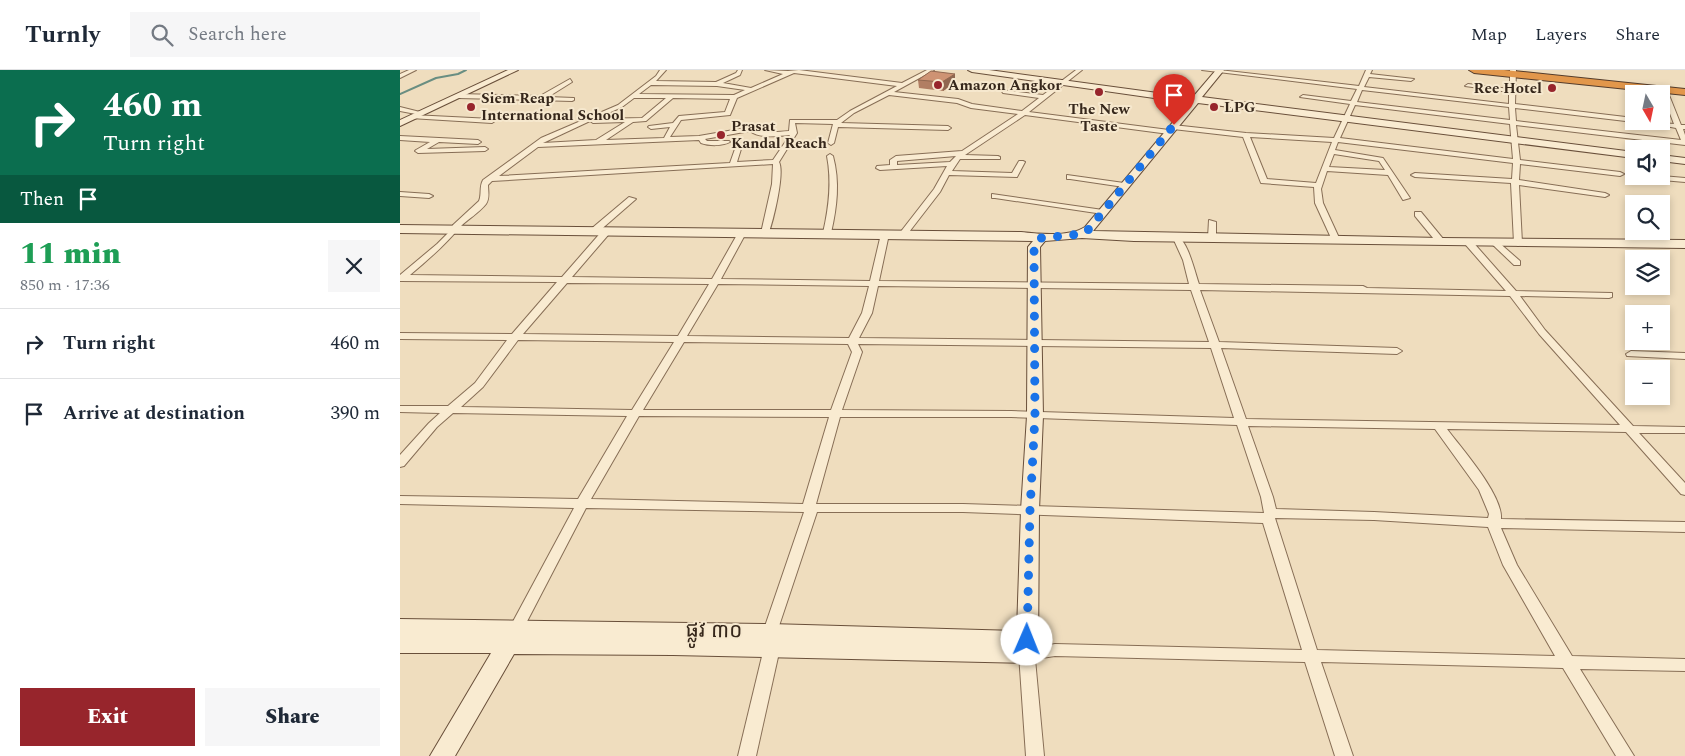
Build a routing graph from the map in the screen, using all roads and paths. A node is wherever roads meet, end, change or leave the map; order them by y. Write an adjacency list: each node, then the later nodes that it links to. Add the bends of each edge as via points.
1 (413, 70): 14 (street)
2 (514, 70): 30 (street)
3 (663, 70): 18 (street)
4 (768, 70): 10 (street)
5 (931, 70): 20 (street)
6 (972, 70): 17 (street)
7 (1078, 70): 17 (street)
8 (1474, 70): 12 (highway)
9 (740, 71): 19 (street)
10 (793, 71): 20 (street); 24 (street)
11 (1215, 71): 23 (street); 38 (street)
12 (1511, 71): 21 (highway); 26 (highway); 28 (street)
13 (1368, 72): 15 (street); 23 (street)
14 (400, 76)
15 (1410, 79)
16 (570, 81): 36 (street)
17 (1063, 82): 34 (street); 38 (street)
18 (650, 83): 19 (street); 31 (street)
19 (717, 84): 24 (street)
20 (902, 85): 29 (street)
21 (1625, 85)
22 (1468, 86): 28 (street)
23 (1361, 88): 40 (street); 41 (street)
24 (753, 90): 33 (street)
25 (1670, 90): 26 (highway)
26 (1685, 90)
27 (1003, 91): 34 (street)
28 (1512, 91): 41 (street)
29 (888, 93): 43 (street); 52 (street)
30 (458, 96): 36 (street); 44 (street)
31 (633, 96): 32 (street); 50 (street, via 616,109)
32 (671, 97): 33 (street); 48 (street, via 649,118)
33 (735, 97): 54 (street, via 728,114 682,117)
34 (1044, 97): 43 (street)
35 (1303, 97): 40 (street)
36 (539, 99): 37 (street)
37 (572, 99)
38 (1196, 100): 46 (street); 58 (street)
39 (1670, 102): 56 (street)
40 (1353, 104): 46 (street); 53 (street)
41 (1512, 106): 47 (street); 53 (street)
42 (400, 110): 44 (street)
43 (1025, 112): 58 (street); 76 (street)
44 (421, 113): 45 (street)
45 (412, 117): 49 (street); 51 (street)
46 (1346, 119): 64 (street); 65 (street)
47 (1625, 119)
48 (632, 120): 50 (street); 67 (street)
49 (492, 121)
50 (586, 121): 71 (street)
51 (400, 123)
52 (837, 123): 57 (street); 59 (street, via 792,121); 69 (street)
53 (1512, 123): 65 (street); 70 (street, via 1620,131)
54 (674, 125): 55 (street); 63 (street)
55 (651, 127)
56 (1682, 127): 70 (street)
57 (948, 128)
58 (1171, 129): 60 (street); 99 (street)
59 (794, 133): 62 (street, via 768,135 746,129); 83 (street)
60 (1246, 135): 64 (street); 100 (street, via 1264,181)
61 (400, 138): 66 (street)
62 (699, 138): 63 (street); 68 (street, via 707,143)
63 (666, 139): 67 (street)
64 (1336, 140): 73 (street); 74 (street)
65 (1514, 140): 75 (street); 81 (street)
66 (436, 141): 66 (street, via 418,151 484,146)
67 (596, 142): 71 (street)
68 (727, 142)
69 (831, 142)
70 (1685, 143)
71 (536, 145): 95 (street)
72 (738, 149): 86 (street)
73 (1420, 150): 80 (street); 81 (street)
74 (1332, 152): 89 (street); 91 (street, via 1381,158)
75 (1625, 154)
76 (962, 155): 78 (street); 85 (street); 87 (street, via 896,158)
77 (830, 156): 115 (street, via 833,209)
78 (998, 158)
79 (1670, 159): 82 (street)
80 (1424, 160)
81 (1517, 161): 92 (street); 98 (street)
82 (1685, 161)
83 (775, 162): 86 (street); 114 (street, via 776,184)
84 (1020, 162): 90 (street, via 1014,175)
85 (950, 164): 87 (street); 90 (street)
86 (733, 165): 95 (street)
87 (894, 167): 88 (street)
88 (880, 168)
89 (1325, 169): 91 (street); 100 (street)
90 (947, 173): 117 (street)
91 (1390, 173): 105 (street)
92 (1620, 174)
93 (1415, 175): 98 (street)
94 (1070, 177): 99 (street)
95 (491, 179): 111 (street, via 484,185 483,202)
96 (1670, 179): 97 (street)
97 (1685, 180)
98 (1515, 181): 102 (street); 126 (street)
99 (1124, 185): 107 (street)
100 (1319, 185): 122 (street, via 1318,200)
101 (400, 194): 103 (street)
102 (1605, 195)
103 (429, 196)
104 (995, 196): 107 (street)
105 (1406, 198)
106 (632, 199): 112 (street)
107 (1104, 212): 118 (street)
108 (1418, 214): 123 (street)
109 (1212, 222): 121 (street)
110 (400, 229): 111 (street)
111 (454, 230): 112 (street); 129 (street)
112 (600, 232): 113 (street); 130 (street)
113 (742, 233): 114 (street); 131 (street)
114 (765, 233): 115 (street)
115 (828, 234): 116 (street)
116 (885, 234): 117 (street); 132 (street)
117 (903, 234): 119 (street)
118 (1082, 234): 119 (street); 120 (street)
119 (1041, 238): 133 (street, via 1034,247)
120 (1177, 238): 121 (street); 134 (street)
121 (1212, 238): 122 (street)
122 (1336, 240): 123 (street)
123 (1441, 242): 124 (street)
124 (1468, 242): 125 (street); 135 (street)
125 (1496, 243): 126 (street); 128 (street)
126 (1518, 243): 127 (street)
127 (1685, 244)
128 (1517, 263)
129 (401, 278): 130 (street)
130 (565, 280): 131 (street); 138 (street)
131 (715, 282): 132 (street); 139 (street)
132 (872, 284): 133 (street); 140 (street, via 867,313)
133 (1033, 285): 134 (street); 141 (street)
134 (1195, 288): 135 (street); 142 (street)
135 (1513, 294): 136 (street); 153 (street, via 1542,332)
136 (1609, 295)
137 (400, 336): 138 (street)
138 (515, 337): 139 (street); 147 (street, via 479,385)
139 (680, 338): 140 (street); 148 (street)
140 (852, 342): 141 (street); 149 (street, via 857,352)
141 (1035, 344): 142 (street); 150 (street)
142 (1215, 345): 143 (street); 151 (street)
143 (1397, 351)
144 (1631, 354): 145 (street)
145 (1685, 356)
146 (400, 409): 147 (street)
147 (449, 410): 148 (street); 155 (street)
148 (634, 413): 149 (street); 158 (street)
149 (835, 414): 150 (street); 159 (street)
150 (1035, 416): 151 (street); 160 (street)
151 (1239, 422): 152 (street); 161 (street, via 1258,471)
152 (1438, 425): 153 (street); 162 (street, via 1485,489 1495,514)
153 (1631, 429): 154 (street); 156 (street)
154 (1685, 430)
155 (400, 463)
156 (1685, 491)
157 (400, 500): 158 (street)
158 (582, 504): 159 (street); 165 (street)
159 (808, 508): 160 (street); 166 (street, via 811,514)
160 (1030, 510): 161 (street); 168 (street)
161 (1269, 516): 162 (street, via 1391,517); 169 (street)
162 (1493, 523): 163 (street); 170 (street, via 1510,565)
163 (1685, 527)
164 (400, 626): 165 (street, ផ្លូវ ៣០)
165 (512, 636): 166 (street, ផ្លូវ ៣០); 167 (street, ផ្លូវ ៣០); 172 (street)
166 (771, 640): 168 (street, ផ្លូវ ៣០); 173 (street, via 767,675)
167 (400, 644)
168 (1027, 647): 169 (street); 174 (street)
169 (1312, 656): 170 (street); 175 (street)
170 (1566, 662): 171 (street); 176 (street)
171 (1685, 665)
172 (442, 756)
173 (746, 756)
174 (1034, 756)
175 (1344, 756)
176 (1625, 756)

